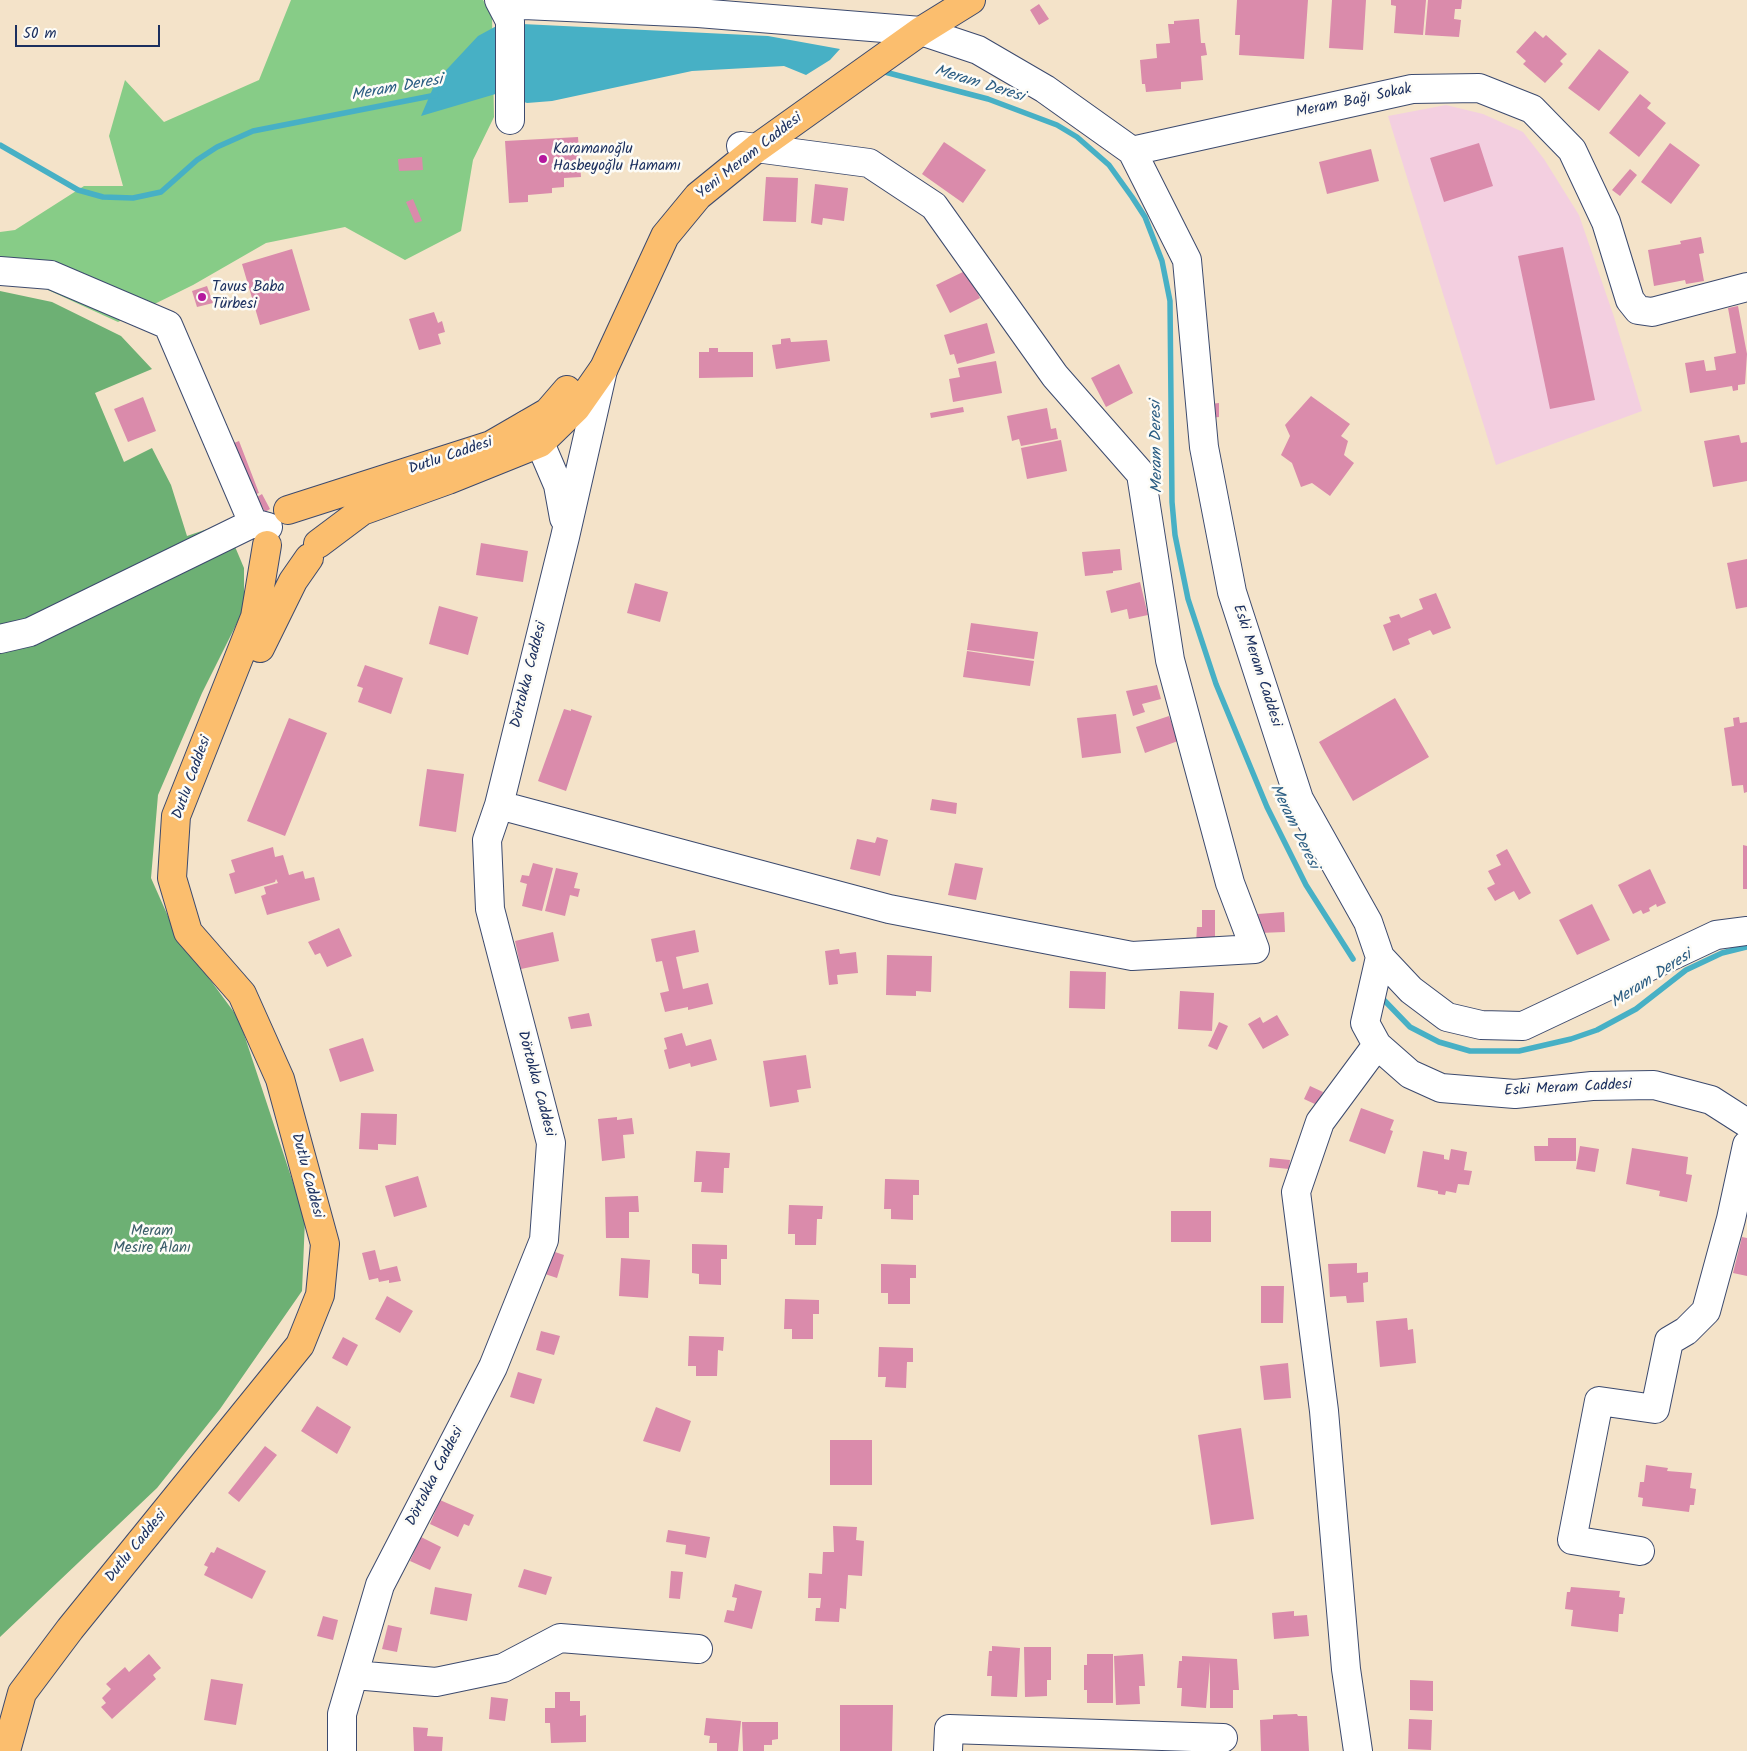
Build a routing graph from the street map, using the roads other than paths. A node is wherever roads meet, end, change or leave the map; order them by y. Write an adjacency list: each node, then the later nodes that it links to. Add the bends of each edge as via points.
1 (943, 0): 4 (main road, Yeni Meram Caddesi)
2 (971, 0): 4 (main road, Yeni Meram Caddesi)
3 (504, 8): 4 (street, Eski Meram Caddesi, via 698,13); 5 (street)
4 (909, 30): 6 (main road, Yeni Meram Caddesi, via 796,101); 7 (street, Eski Meram Caddesi, via 978,50 1045,89)
5 (510, 120)
6 (747, 147): 10 (main road, Yeni Meram Caddesi, via 698,196 665,236); 11 (main road, Yeni Meram Caddesi, via 676,202 651,233 584,368); 16 (street, via 869,163 934,206 1055,376 1141,474 1170,660 1230,883 1255,949 1132,956 889,909)
7 (1132, 151): 9 (street, Meram Bağı Sokak, via 1412,89 1479,88 1532,109 1572,150 1606,222 1630,300 1638,310 1652,312); 18 (street, Eski Meram Caddesi, via 1187,260 1204,447 1232,592 1299,799 1368,922)
8 (0, 271): 12 (street, via 51,275 168,325)
9 (1747, 287)
10 (604, 368): 11 (main road, Yeni Meram Caddesi, via 576,408); 13 (street, Dörtokka Caddesi)
11 (533, 434): 12 (main road, Dutlu Caddesi, via 491,445); 13 (street, Dörtokka Caddesi, via 558,485); 14 (main road, Dutlu Caddesi, via 448,480 362,511)
12 (269, 526): 14 (main road, via 271,553 285,562 302,562); 14 (main road, via 297,510 318,527); 15 (street, via 30,632); 26 (main road, Dutlu Caddesi, via 255,617 176,816 172,878 188,932 242,994 280,1080 324,1244 320,1295 300,1345 22,1693)
13 (565, 537): 16 (street, Dörtokka Caddesi)
14 (314, 551): 27 (main road, Dutlu Caddesi, via 292,580 271,621 193,801 184,830 181,865 186,900 198,924 262,1013 288,1078 325,1201 329,1256 325,1296 301,1356 206,1484 55,1666 32,1707)
15 (0, 639)
16 (498, 805): 24 (street, Dörtokka Caddesi, via 487,840 490,909 551,1143 544,1240 493,1367 380,1585)
17 (1747, 931): 18 (street, via 1716,935 1523,1026 1482,1025 1447,1017 1411,990)
18 (1380, 957): 19 (street, Eski Meram Caddesi, via 1365,1023)
19 (1377, 1045): 20 (street, Eski Meram Caddesi, via 1410,1074 1441,1088 1515,1094 1592,1086 1654,1085 1711,1100); 30 (street, via 1320,1122 1296,1192 1324,1411 1346,1669)
20 (1747, 1123)
21 (1747, 1145): 22 (street, via 1706,1311 1686,1331 1668,1341 1655,1409 1598,1401 1572,1540)
22 (1640, 1551)
23 (698, 1649): 24 (street, via 560,1638 503,1668 436,1682)
24 (354, 1675): 28 (street, Dörtokka Caddesi, via 342,1714)
25 (1223, 1738): 29 (street, via 949,1729)
26 (6, 1751)
27 (20, 1751)
28 (342, 1751)
29 (948, 1751)
30 (1358, 1751)

